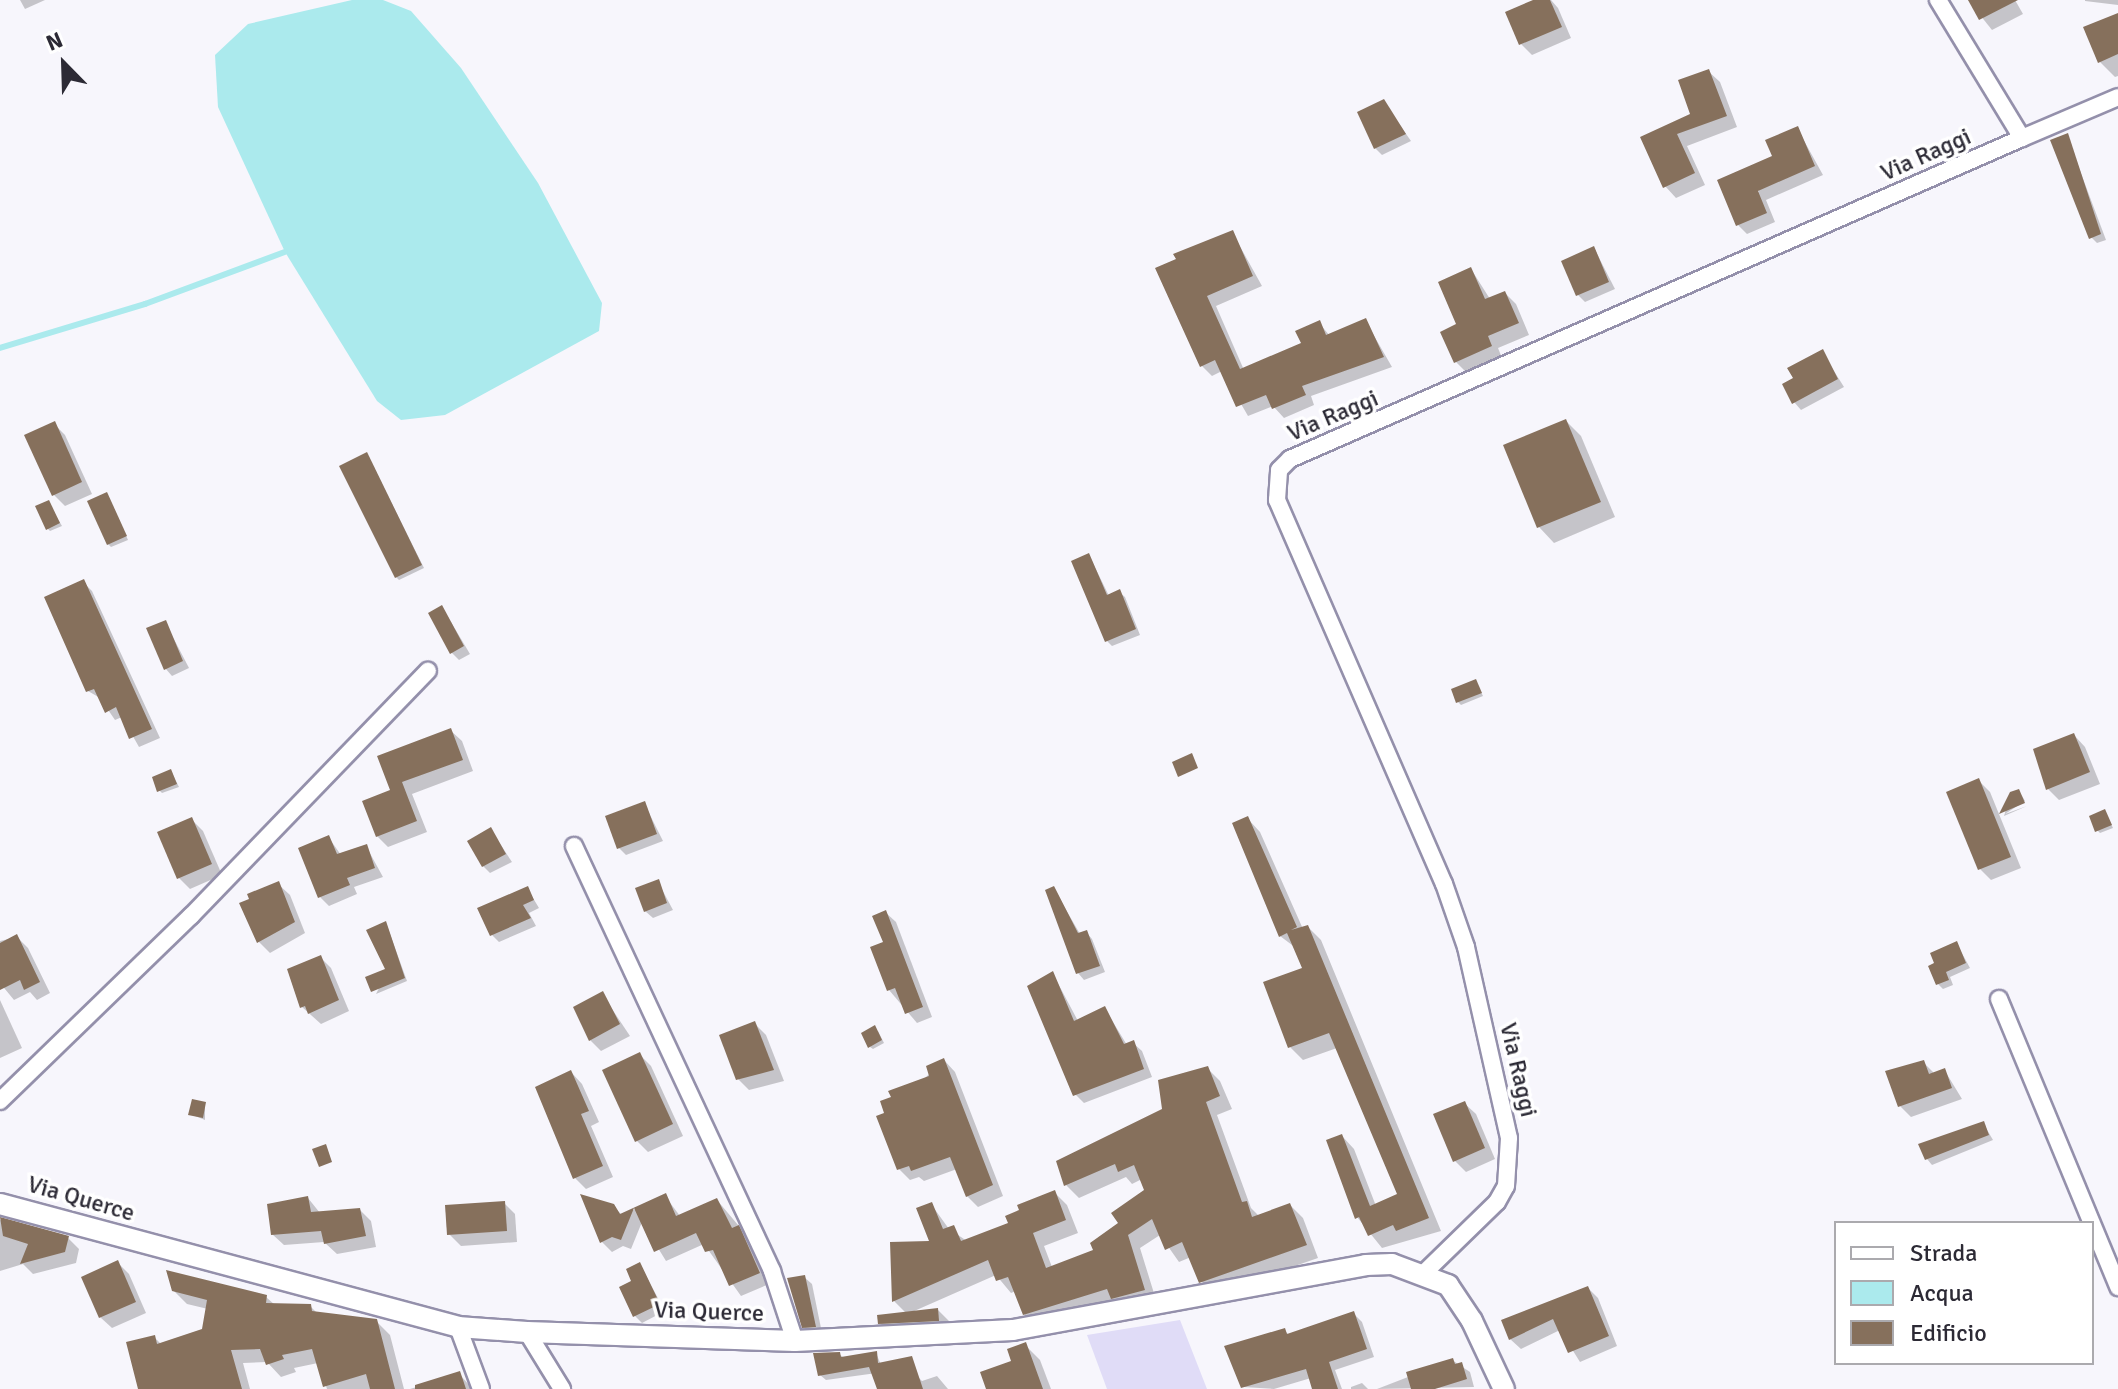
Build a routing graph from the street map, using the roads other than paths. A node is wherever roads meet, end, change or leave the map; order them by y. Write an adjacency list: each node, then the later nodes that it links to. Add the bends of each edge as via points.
1 (1938, 0): 3 (street)
2 (2118, 97): 3 (street)
3 (2022, 138): 11 (street, Via Raggi, via 1449,394 1290,459 1279,470 1277,500 1457,922 1509,1138 1506,1186 1497,1202)
4 (428, 671): 7 (street, via 191,916)
5 (574, 846): 15 (street, via 772,1271)
6 (1999, 999): 9 (street)
7 (0, 1101)
8 (0, 1204): 13 (street, Via Querce)
9 (2091, 1221)
10 (2094, 1229): 12 (street)
11 (1425, 1272): 15 (street, Via Querce, via 1366,1265 1013,1330); 18 (street, via 1448,1285 1472,1321)
12 (2118, 1287)
13 (458, 1327): 14 (street, Via Querce); 16 (street)
14 (527, 1332): 15 (street, Via Querce); 17 (street)
15 (795, 1341)
16 (481, 1389)
17 (562, 1389)
18 (1504, 1389)

